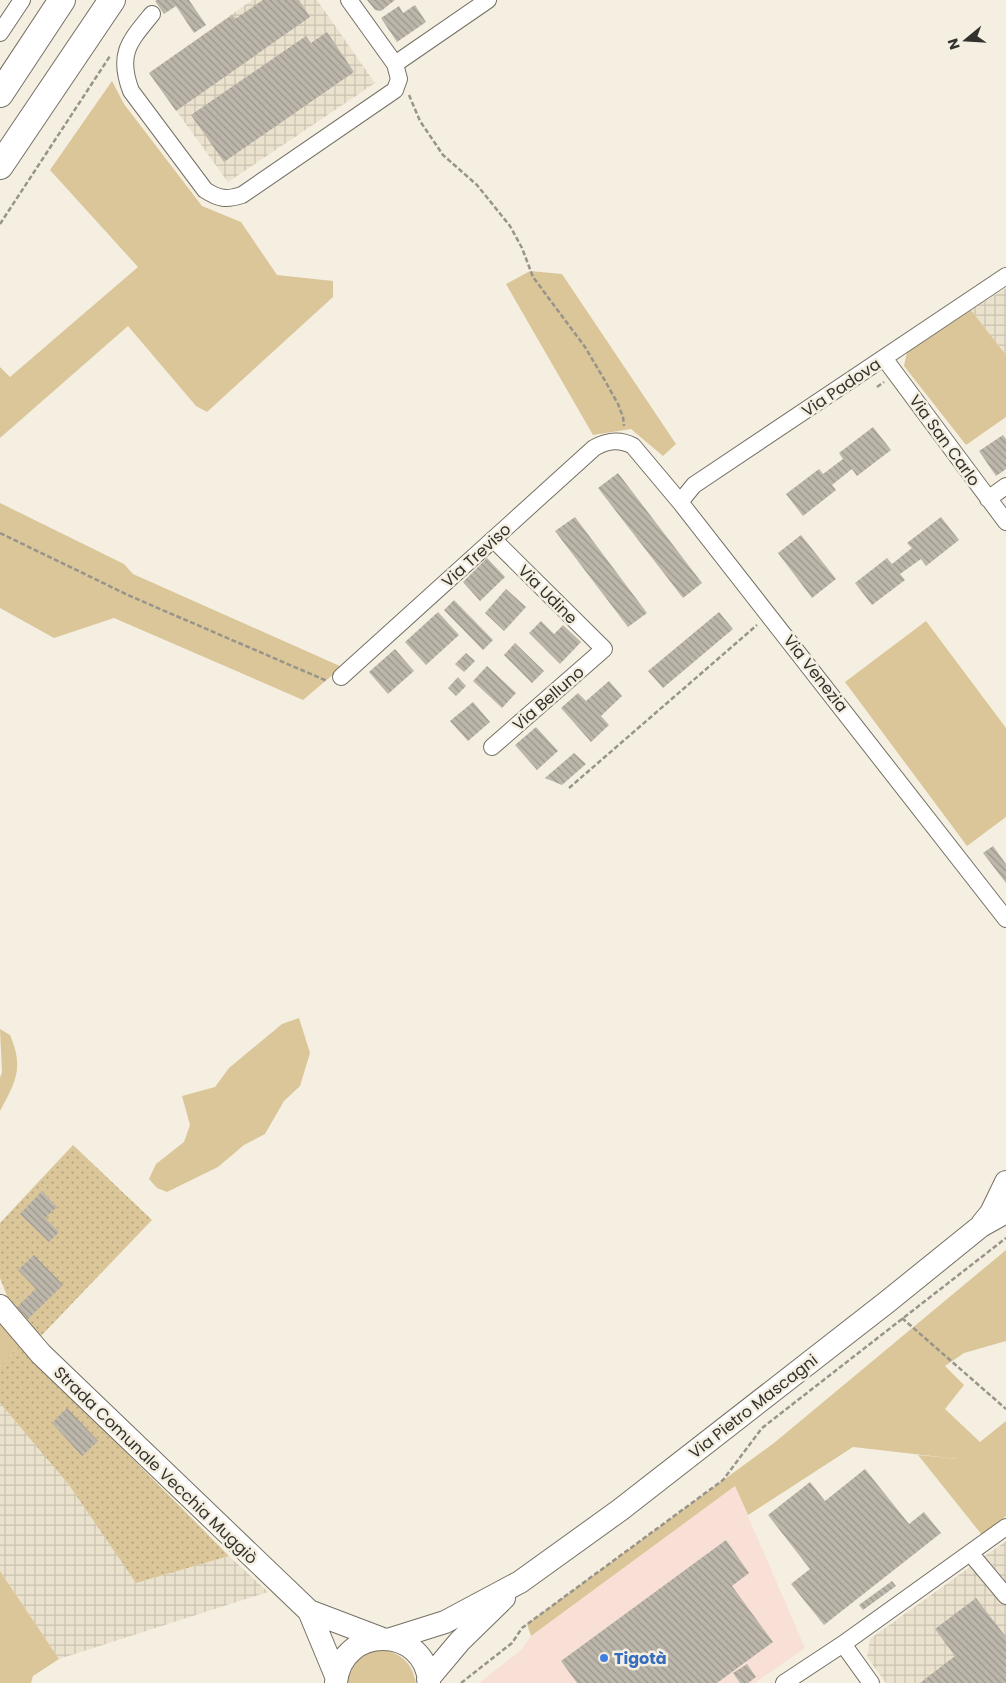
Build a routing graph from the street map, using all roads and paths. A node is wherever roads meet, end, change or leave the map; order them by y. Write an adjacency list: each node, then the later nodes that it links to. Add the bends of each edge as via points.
1 (22, 0): 7 (street)
2 (62, 0): 11 (highway)
3 (112, 0): 12 (highway)
4 (350, 0): 9 (street)
5 (488, 0): 9 (street)
6 (152, 14): 10 (street, via 130,41 124,58 126,77 131,91 205,190 216,197 227,199 242,195 395,90)
7 (0, 33)
8 (113, 50): 13 (path)
9 (395, 64): 10 (street)
10 (398, 84): 16 (path, via 409,95 420,120 443,155 477,185 510,226 533,276 585,347 618,404 623,417)
11 (0, 94)
12 (0, 166)
13 (0, 224)
14 (1006, 276): 15 (street, Via Padova)
15 (884, 358): 18 (street, Via San Carlo); 19 (street, Via Padova, via 694,485)
16 (620, 441): 19 (street, Via Venezia, via 633,446); 22 (street, Via Treviso, via 603,442 594,448)
17 (1006, 486): 18 (street)
18 (988, 499): 20 (street, Via San Carlo)
19 (680, 502): 23 (street, Via Venezia)
20 (1006, 522)
21 (0, 533): 25 (path, via 130,596 328,681)
22 (493, 539): 24 (street, Via Udine); 25 (street, Via Treviso)
23 (769, 614): 27 (path); 28 (street, Via Venezia)
24 (604, 649): 26 (street, Via Belluno)
25 (341, 677)
26 (492, 747)
27 (569, 788)
28 (1006, 919)
29 (1006, 1182): 31 (main road, Via Pietro Mascagni)
30 (1006, 1212): 31 (main road, Via Pietro Mascagni)
31 (981, 1226): 34 (main road, Via Pietro Mascagni)
32 (1006, 1238): 34 (path)
33 (2, 1307): 40 (main road, Strada Comunale Vecchia Muggiò, via 41,1354)
34 (894, 1310): 35 (path); 38 (main road, Via Pietro Mascagni); 45 (path, via 762,1428 723,1480 522,1628 512,1643)
35 (1006, 1409)
36 (1006, 1527): 37 (street)
37 (971, 1554): 39 (street); 42 (street)
38 (520, 1582): 41 (main road, Via Pietro Mascagni, via 445,1622); 44 (main road, Via Pietro Mascagni, via 460,1641)
39 (1006, 1596)
40 (309, 1612): 41 (main road); 43 (main road)
41 (385, 1638): 43 (main road, Via Pietro Mascagni, via 365,1641 352,1650 342,1661); 44 (main road, via 416,1652)
42 (843, 1644): 46 (street); 47 (street)
43 (336, 1679)
44 (429, 1681)
45 (461, 1683)
46 (784, 1683)
47 (871, 1683)

